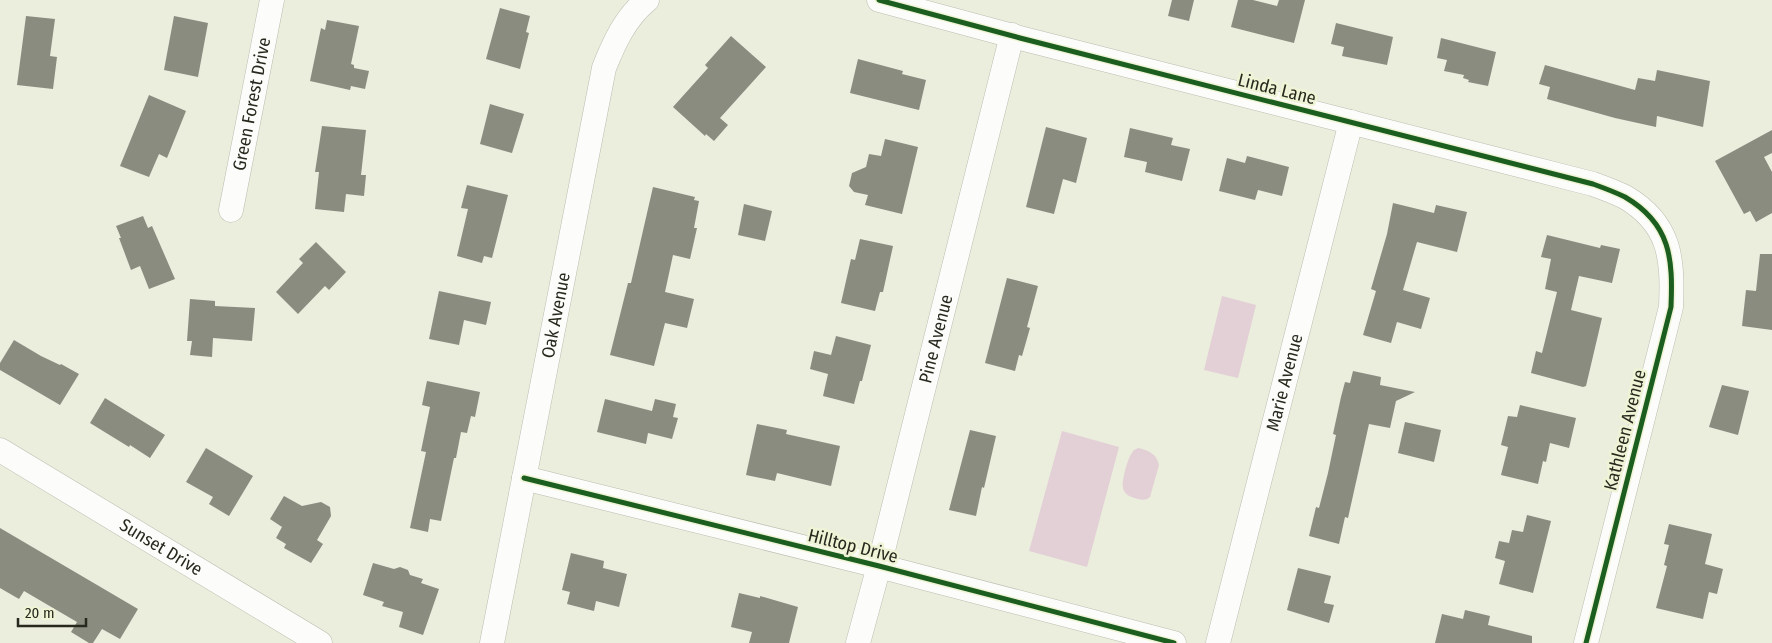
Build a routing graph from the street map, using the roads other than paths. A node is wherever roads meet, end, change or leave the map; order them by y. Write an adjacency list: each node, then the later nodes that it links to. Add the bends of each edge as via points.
1 (272, 0): 6 (street, Green Forest Drive)
2 (647, 0): 9 (street, Oak Avenue, via 625,24 604,68)
3 (879, 0): 4 (street, Linda Lane)
4 (1012, 35): 5 (street, Linda Lane); 10 (street, Pine Avenue)
5 (1351, 122): 7 (street, Linda Lane, via 1593,184 1624,197 1644,210); 15 (street, Marie Avenue)
6 (231, 210)
7 (1657, 225): 16 (street, Kathleen Avenue, via 1669,250 1671,307)
8 (0, 450): 11 (street, Sunset Drive)
9 (524, 478): 10 (street, Hilltop Drive); 12 (street, Oak Avenue)
10 (879, 566): 13 (street, Pine Avenue); 14 (street, Hilltop Drive)
11 (320, 643)
12 (492, 643)
13 (858, 643)
14 (1174, 643)
15 (1218, 643)
16 (1586, 643)

